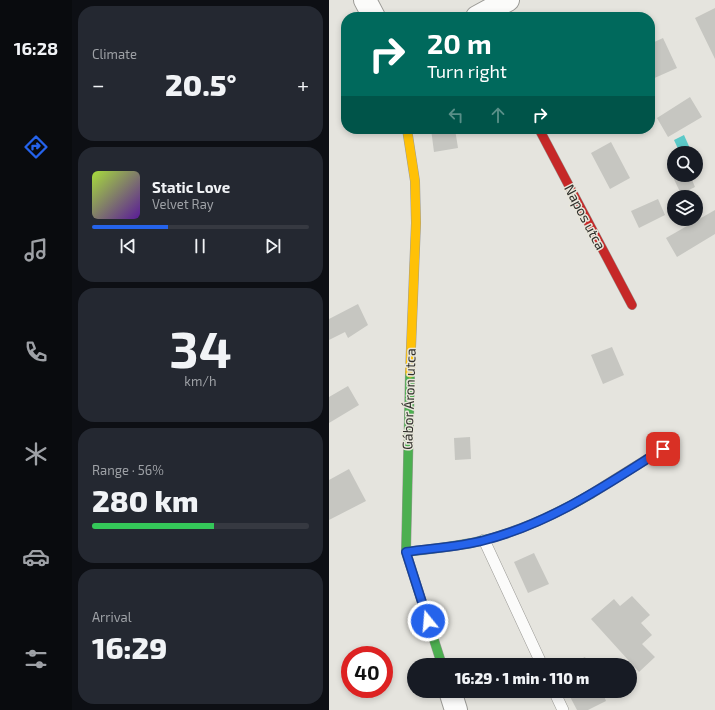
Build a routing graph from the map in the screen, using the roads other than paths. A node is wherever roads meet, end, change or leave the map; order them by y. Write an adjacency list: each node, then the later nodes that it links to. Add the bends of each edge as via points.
1 (365, 0): 3 (street)
2 (508, 0): 4 (street)
3 (372, 12)
4 (488, 12)
5 (408, 134): 10 (street, Gábor Áron utca, via 415,181 416,223 408,408)
6 (542, 134): 7 (street, Napos utca)
7 (632, 305)
8 (663, 449): 9 (street, via 582,500 535,523)
9 (484, 540): 10 (street); 12 (lane)
10 (406, 552): 11 (street, Gábor Áron utca)
11 (440, 658)
12 (539, 658)
13 (452, 698): 15 (street)
14 (557, 698): 16 (lane)
15 (456, 710)
16 (563, 710)

